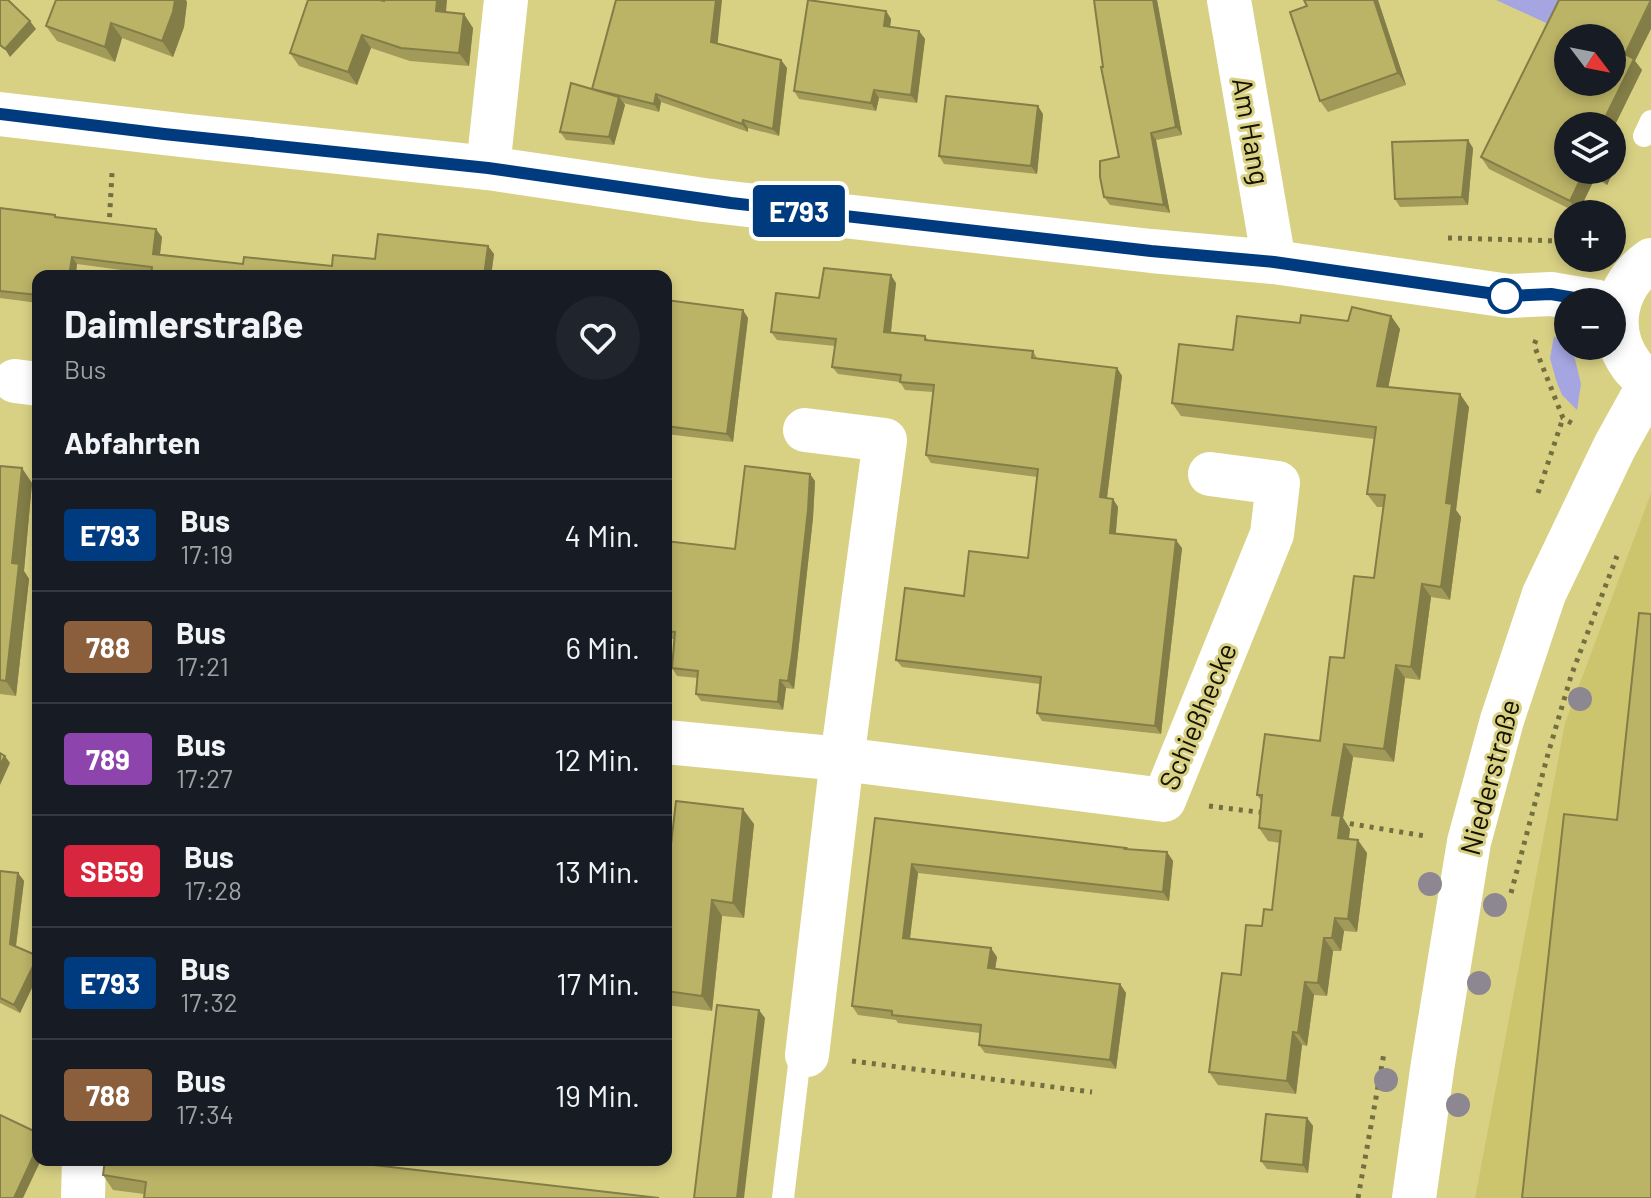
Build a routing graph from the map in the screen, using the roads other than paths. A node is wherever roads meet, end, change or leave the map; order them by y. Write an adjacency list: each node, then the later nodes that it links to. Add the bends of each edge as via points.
1 (506, 0): 4 (street)
2 (1229, 0): 6 (street, Am Hang)
3 (0, 114): 4 (street)
4 (488, 168): 6 (street, via 704,200)
5 (1651, 260): 7 (street)
6 (1274, 262): 8 (street, via 1509,296)
7 (1622, 288)
8 (1554, 295)
9 (1626, 356): 10 (street)
10 (1651, 383): 19 (street, Niederstraße, via 1544,594 1502,720 1469,842)
11 (805, 430): 14 (street, via 885,440)
12 (1210, 474): 14 (street, Schießhecke, via 1278,483 1272,534 1164,800)
13 (672, 743): 14 (street, Schießhecke)
14 (842, 759): 15 (street)
15 (807, 1055): 18 (lane, via 799,1065)
16 (84, 1166): 17 (street)
17 (83, 1198)
18 (783, 1198)
19 (1414, 1198)

